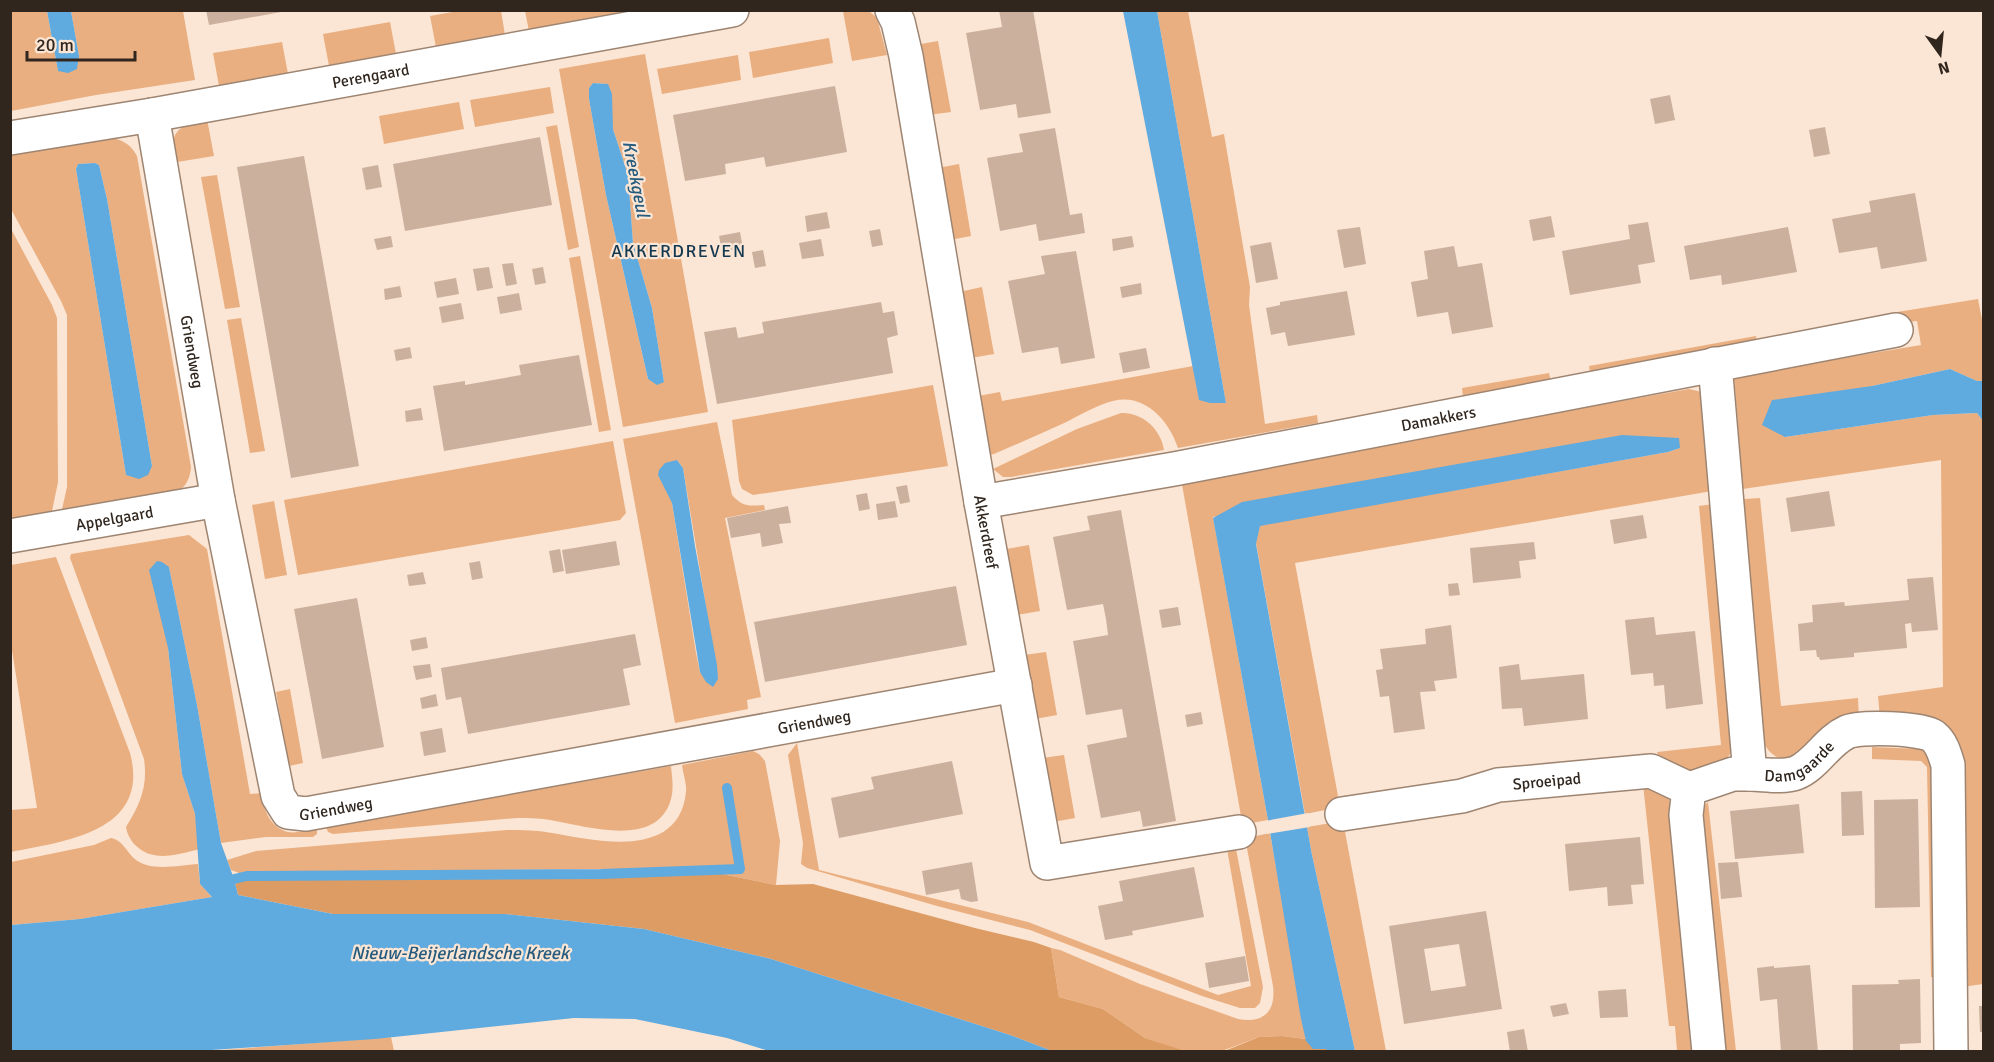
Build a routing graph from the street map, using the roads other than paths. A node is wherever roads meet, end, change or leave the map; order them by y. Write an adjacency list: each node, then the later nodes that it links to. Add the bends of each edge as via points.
1 (732, 10): 3 (street, Perengaard)
2 (892, 10): 8 (street, Akkerdreef, via 906,56)
3 (152, 115): 4 (street, Perengaard); 7 (street, Griendweg)
4 (10, 138)
5 (1896, 330): 6 (street, Damakkers)
6 (1715, 364): 8 (street, Damakkers, via 1174,469); 11 (street, Damgaarde)
7 (218, 500): 9 (street, Appelgaard); 10 (street, Griendweg, via 278,796 288,812 313,813)
8 (981, 502): 10 (street, Akkerdreef)
9 (10, 536)
10 (1015, 685): 14 (street, Akkerdreef, via 1047,863)
11 (1750, 774): 12 (street, via 1733,774); 16 (street, Damgaarde, via 1798,772 1837,738 1862,729 1918,731 1933,736 1942,747 1948,765)
12 (1689, 789): 13 (street, Sproeipad, via 1651,771 1498,785 1462,796); 15 (street, via 1686,815)
13 (1342, 814)
14 (1239, 832)
15 (1708, 1052)
16 (1951, 1052)

